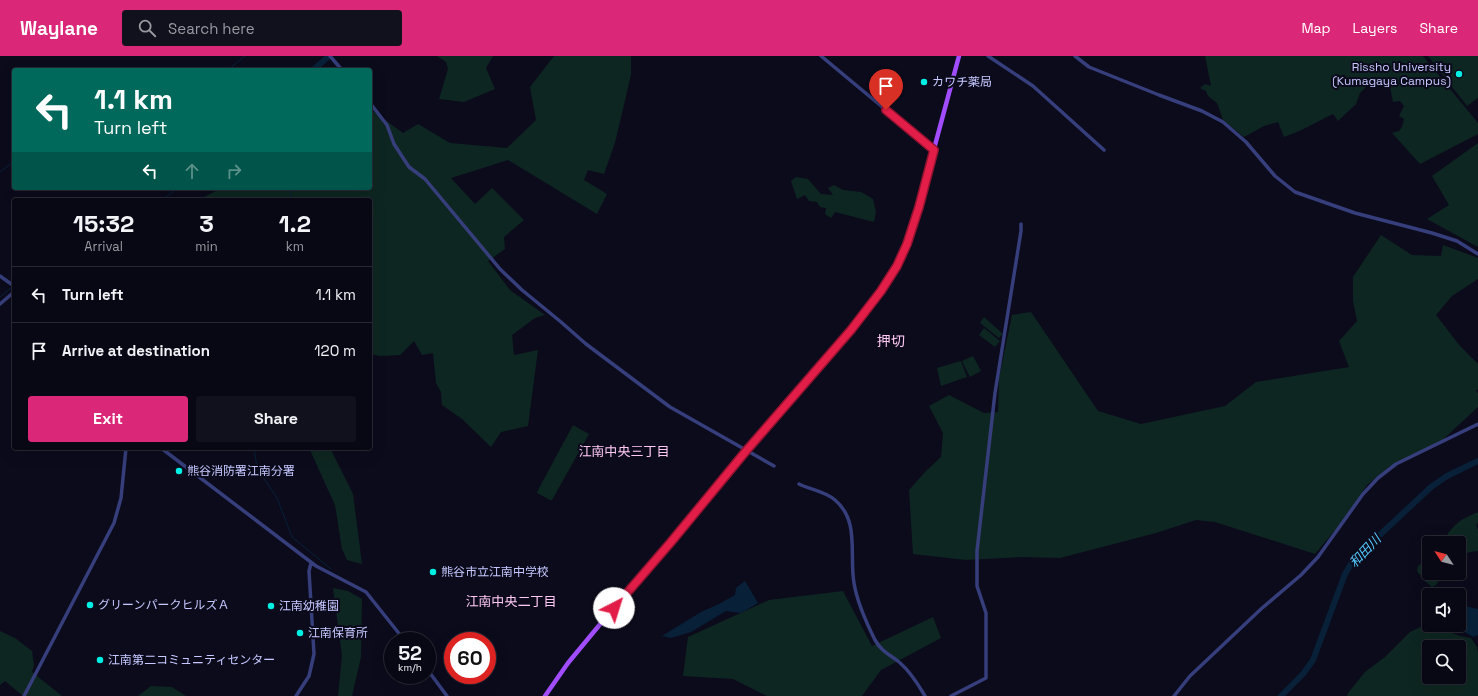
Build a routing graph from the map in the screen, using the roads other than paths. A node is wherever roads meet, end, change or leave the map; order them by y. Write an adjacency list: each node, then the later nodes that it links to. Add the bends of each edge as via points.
1 (330, 56): 6 (street)
2 (821, 56): 8 (street)
3 (959, 56): 8 (main road)
4 (988, 56): 9 (street, via 1033,86)
5 (1075, 56): 11 (street, via 1089,67 1206,112 1223,122 1246,142 1275,176 1295,192 1355,213 1457,241)
6 (340, 68)
7 (372, 106): 19 (street, via 387,125 394,144 409,167 425,179 510,280 586,344 670,407)
8 (934, 150): 19 (main road, via 908,240 892,275 851,330)
9 (1104, 150)
10 (1021, 224): 30 (street, via 995,393 977,551 977,586 986,613 986,678)
11 (1478, 254)
12 (0, 276): 13 (street)
13 (12, 284)
14 (12, 294): 15 (street)
15 (0, 304)
16 (1478, 424): 31 (street, via 1396,464 1378,478 1318,557 1190,676)
17 (126, 450): 25 (street, via 121,498 114,523)
18 (164, 450): 22 (street)
19 (746, 451): 20 (street); 28 (main road, via 635,582)
20 (774, 466)
21 (799, 484): 29 (street, via 830,496 844,510 851,525 854,585 868,624 880,648 906,669)
22 (311, 563): 23 (street, via 366,592); 26 (street, via 309,571 314,654 309,676)
23 (398, 632)
24 (436, 681): 27 (street)
25 (24, 696)
26 (296, 696)
27 (447, 696)
28 (545, 696)
29 (925, 696)
30 (951, 696)
31 (1174, 696)

